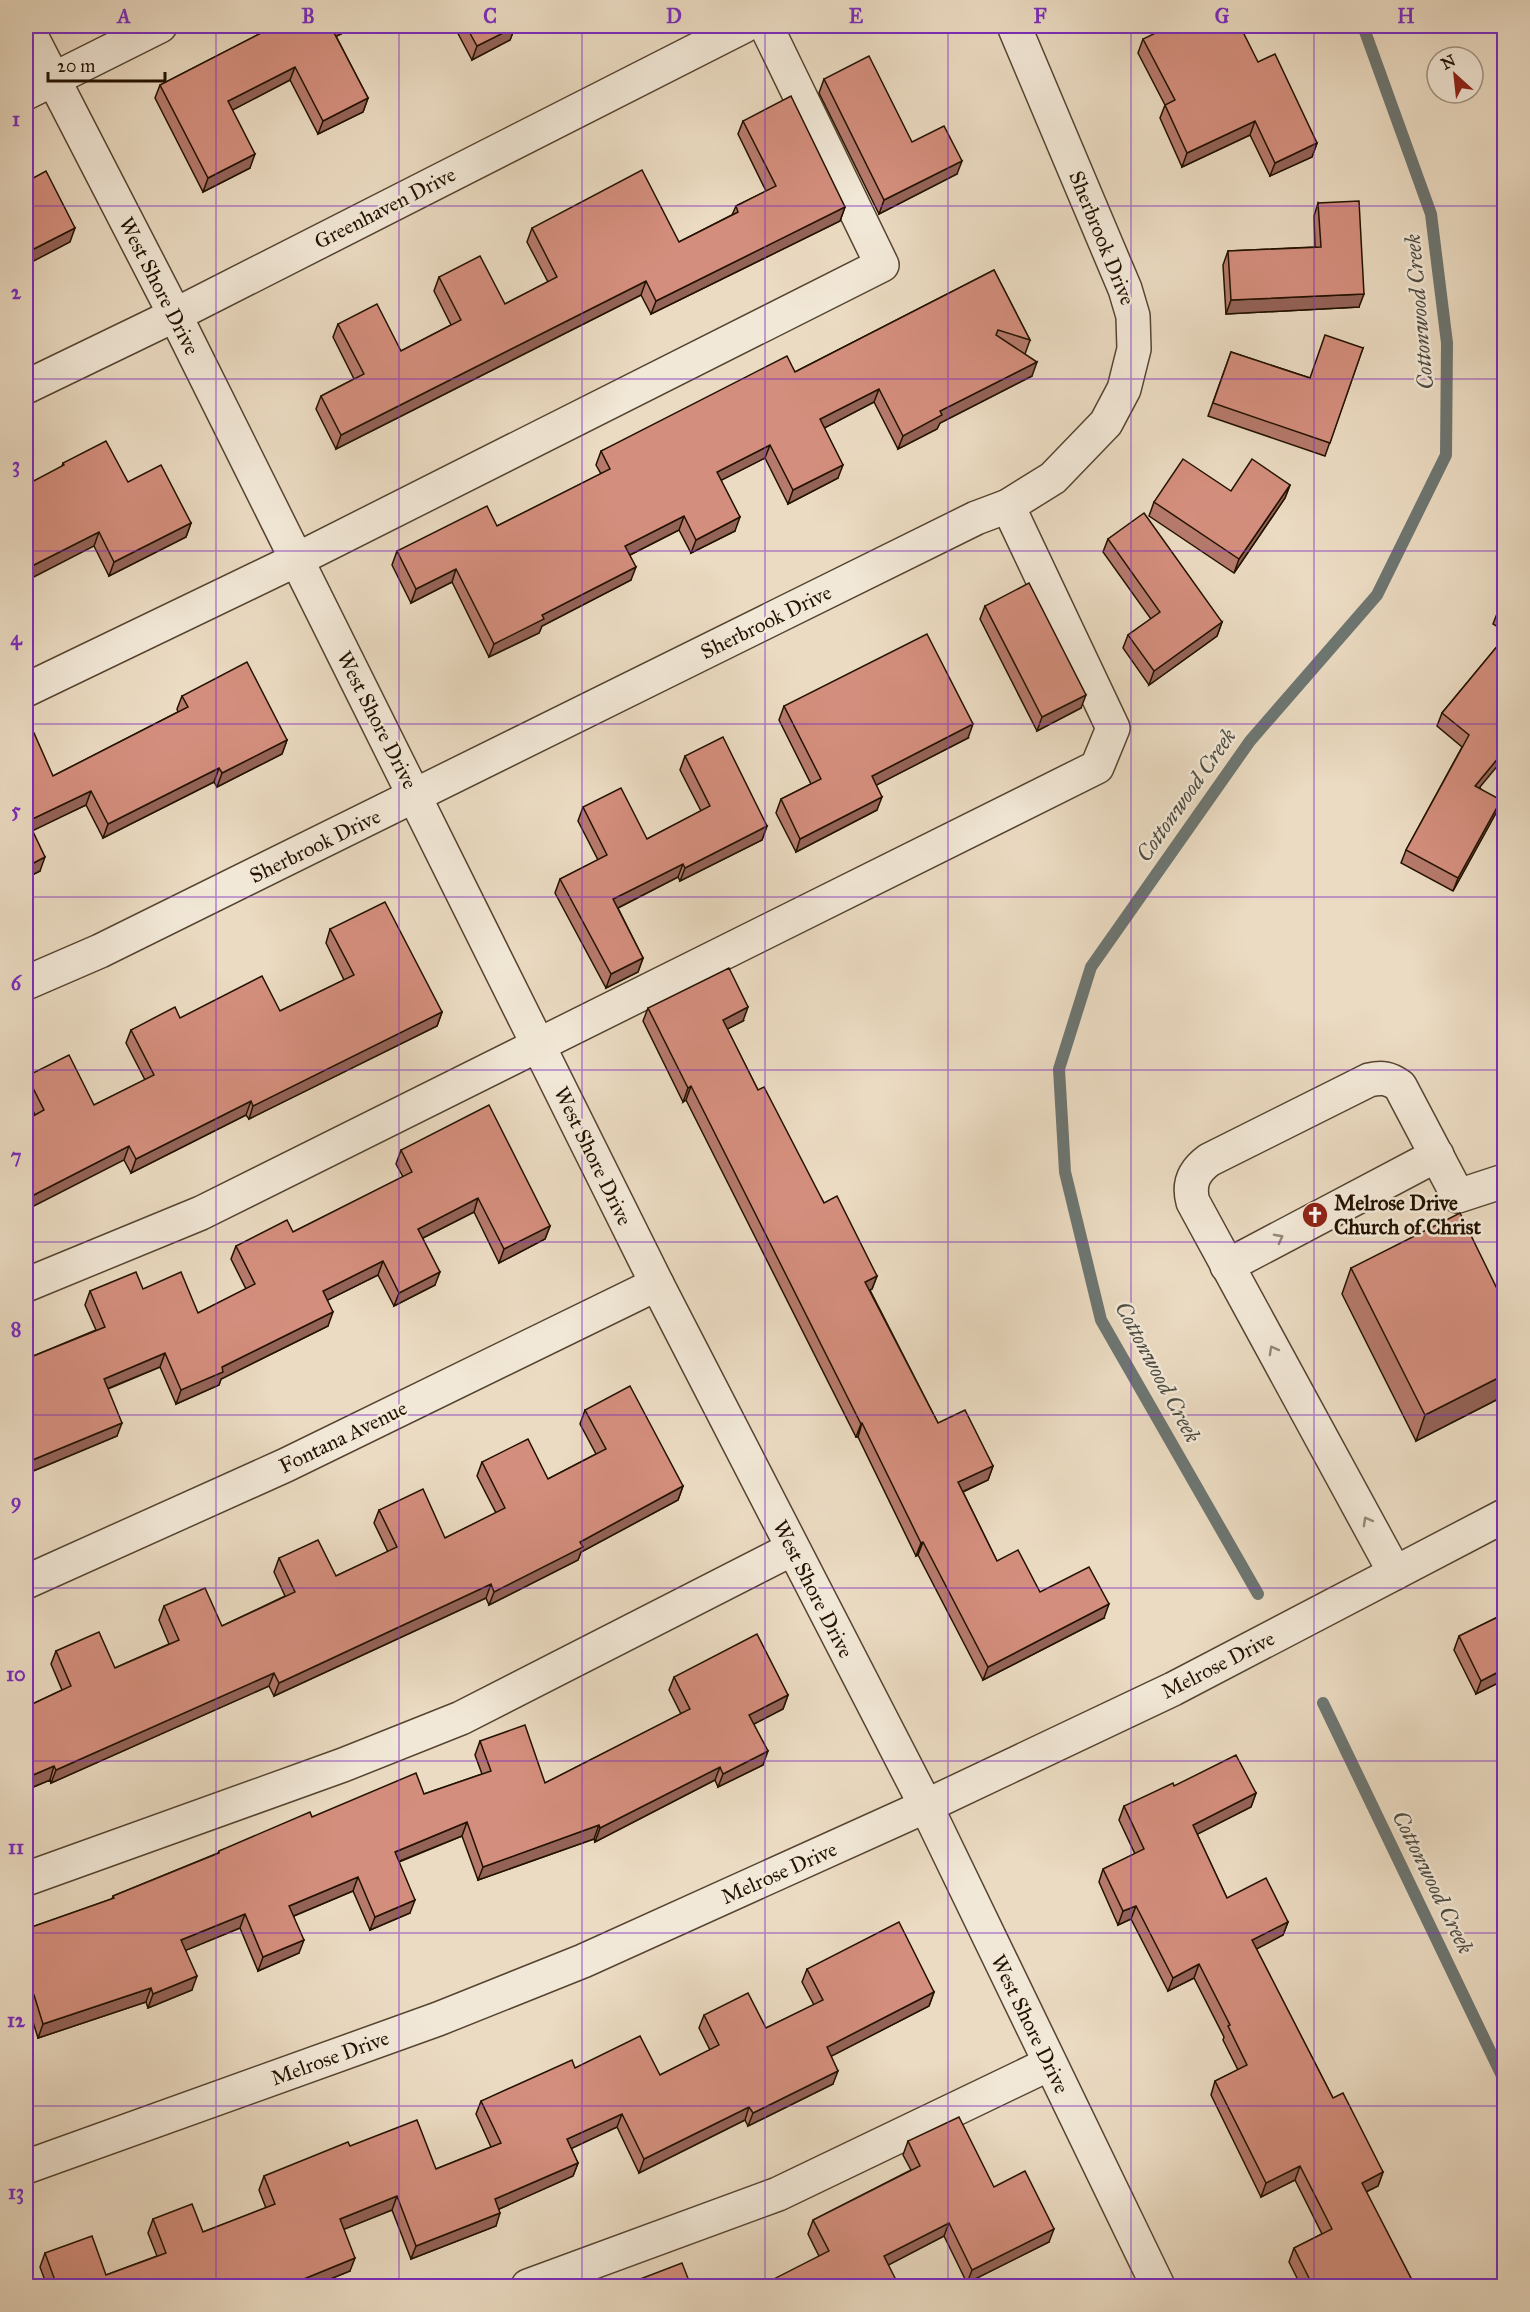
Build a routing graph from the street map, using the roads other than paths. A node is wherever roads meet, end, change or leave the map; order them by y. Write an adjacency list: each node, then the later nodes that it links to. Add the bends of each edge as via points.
1 (26, 26): 6 (street, West Shore Drive)
2 (159, 26): 6 (street)
3 (744, 26): 7 (street, Greenhaven Drive)
4 (766, 26): 10 (street, via 882,265)
5 (1014, 26): 9 (street, Sherbrook Drive, via 1125,289 1133,316 1134,349 1124,389 1106,423 1053,478)
6 (39, 86): 7 (street, West Shore Drive)
7 (175, 315): 8 (street, Greenhaven Drive); 10 (street, West Shore Drive)
8 (26, 387)
9 (1008, 506): 12 (street, Sherbrook Drive, via 976,518); 14 (street, via 1113,728 1097,767)
10 (297, 560): 11 (street); 12 (street, West Shore Drive)
11 (26, 690)
12 (415, 797): 13 (street, Sherbrook Drive, via 100,951); 14 (street, West Shore Drive)
13 (26, 983)
14 (538, 1046): 18 (street, West Shore Drive); 19 (street, via 201,1213)
15 (1437, 1155): 16 (street, via 1458,1196); 17 (street, one-way to 15); 17 (street, via 1400,1086 1391,1079 1380,1078 1209,1160 1193,1178 1190,1191)
16 (1504, 1181)
17 (1227, 1266): 22 (street, one-way to 17)
18 (657, 1284): 21 (street, West Shore Drive); 23 (street, Fontana Avenue, via 286,1466)
19 (26, 1286)
20 (1504, 1516): 22 (street, Melrose Drive)
21 (792, 1549): 24 (street, West Shore Drive); 25 (street, via 461,1718 343,1765)
22 (1395, 1573): 24 (street, Melrose Drive, via 1173,1689)
23 (26, 1582)
24 (926, 1806): 26 (street, West Shore Drive); 27 (street, Melrose Drive, via 542,1978)
25 (26, 1879)
26 (1049, 2064): 28 (street, via 778,2194); 29 (street, West Shore Drive)
27 (26, 2167)
28 (528, 2286)
29 (1158, 2286)

